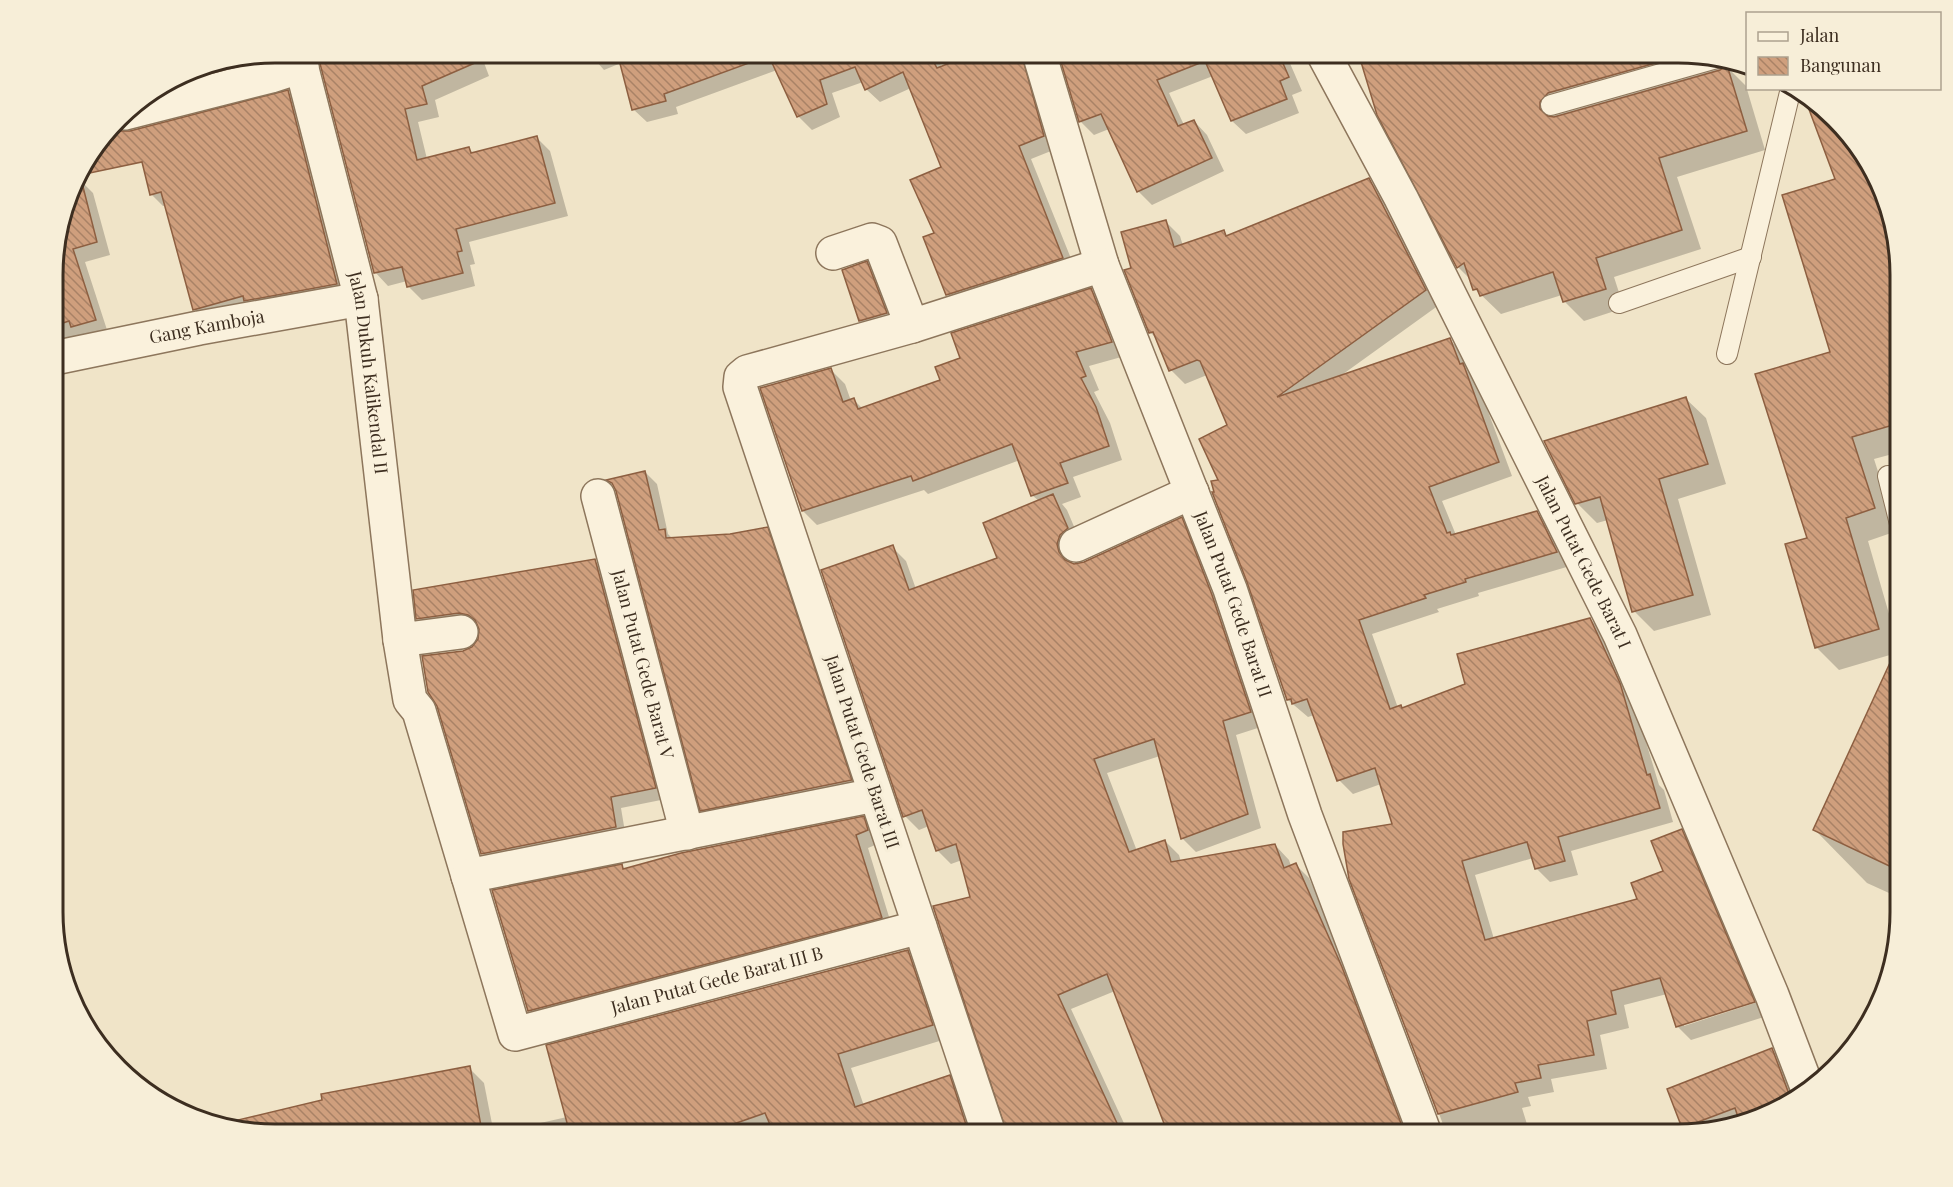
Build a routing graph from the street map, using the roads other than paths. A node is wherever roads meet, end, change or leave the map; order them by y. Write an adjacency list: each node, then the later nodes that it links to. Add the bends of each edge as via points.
1 (293, 63): 8 (street, via 271,76)
2 (301, 63): 12 (street, Jalan Dukuh Kalikendal II)
3 (1042, 63): 11 (street, Jalan Putat Gede Barat II)
4 (1329, 63): 29 (street, Jalan Putat Gede Barat I, via 1401,198 1620,635 1768,984)
5 (1697, 64): 7 (lane)
6 (1789, 95): 10 (lane)
7 (1551, 105)
8 (145, 108)
9 (833, 253): 14 (street, via 872,240 880,243)
10 (1751, 257): 13 (lane); 15 (lane)
11 (1102, 265): 14 (street); 19 (street, Jalan Putat Gede Barat II)
12 (361, 299): 16 (street, Gang Kamboja); 23 (street, Jalan Dukuh Kalikendal II)
13 (1619, 303)
14 (912, 326): 24 (street, Jalan Putat Gede Barat III, via 747,372 741,377 740,387)
15 (1727, 354)
16 (63, 356)
17 (1888, 476): 18 (lane)
18 (1890, 484)
19 (1192, 492): 21 (street); 31 (street, Jalan Putat Gede Barat II, via 1230,589 1305,815)
20 (597, 496): 25 (street, Jalan Putat Gede Barat V)
21 (1076, 545)
22 (461, 632): 23 (street)
23 (399, 640): 26 (street, Jalan Dukuh Kalikendal II, via 410,700 419,711)
24 (876, 795): 25 (street); 27 (street, Jalan Putat Gede Barat III)
25 (687, 832): 26 (street)
26 (468, 876): 28 (street, Jalan Dukuh Kalikendal II)
27 (920, 927): 28 (street, Jalan Putat Gede Barat III B); 30 (street, Jalan Putat Gede Barat III)
28 (515, 1034)
29 (1805, 1082)
30 (986, 1124)
31 (1421, 1124)

